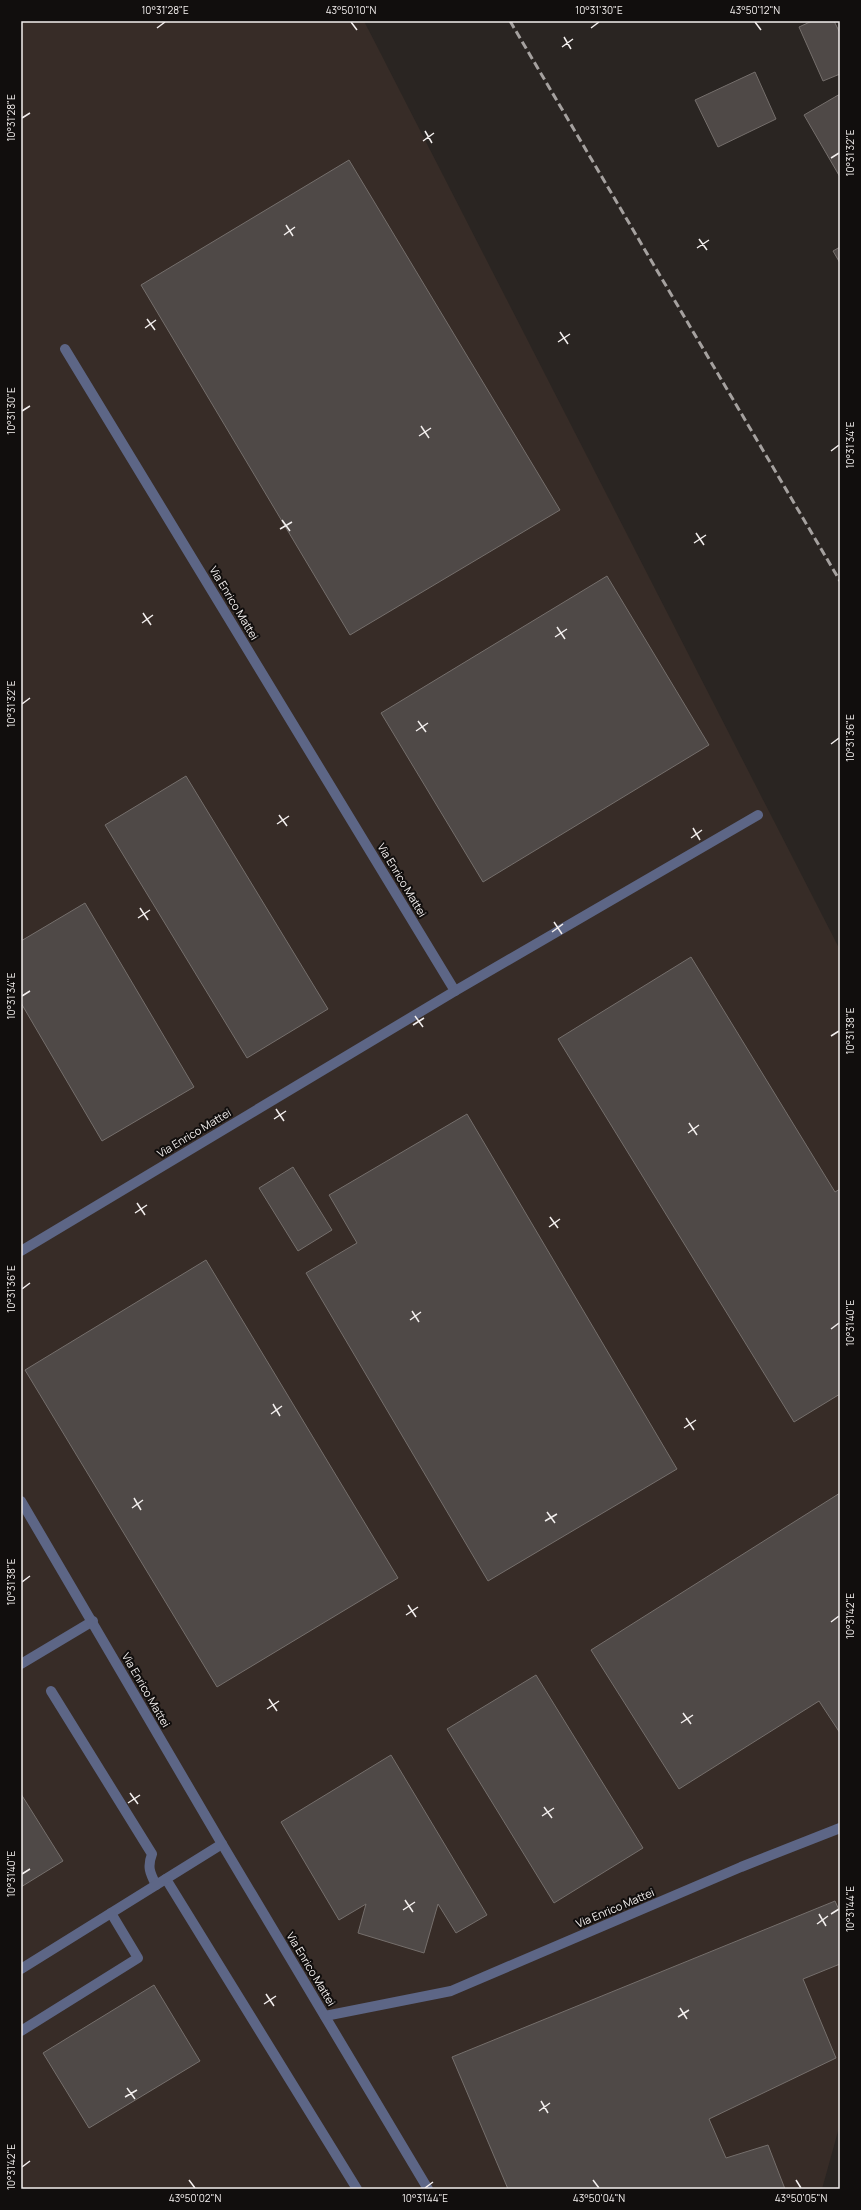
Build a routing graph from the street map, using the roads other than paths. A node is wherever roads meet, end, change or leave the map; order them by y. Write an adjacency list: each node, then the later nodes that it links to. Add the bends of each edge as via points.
1 (65, 349): 3 (street, Via Enrico Mattei)
2 (758, 816): 3 (street)
3 (456, 991): 4 (street, Via Enrico Mattei)
4 (21, 1251)
5 (21, 1501): 6 (street, Via Enrico Mattei)
6 (92, 1621): 7 (street); 10 (street, Via Enrico Mattei)
7 (21, 1664)
8 (51, 1692): 12 (street, via 152,1854 149,1871)
9 (840, 1828): 15 (street, Via Enrico Mattei, via 741,1867 451,1991)
10 (222, 1844): 11 (street); 15 (street, Via Enrico Mattei)
11 (166, 1879): 12 (street); 17 (street)
12 (156, 1885): 13 (street)
13 (111, 1913): 14 (street); 16 (street, via 138,1958)
14 (21, 1969)
15 (325, 2016): 18 (street)
16 (21, 2031)
17 (357, 2189)
18 (428, 2189)

